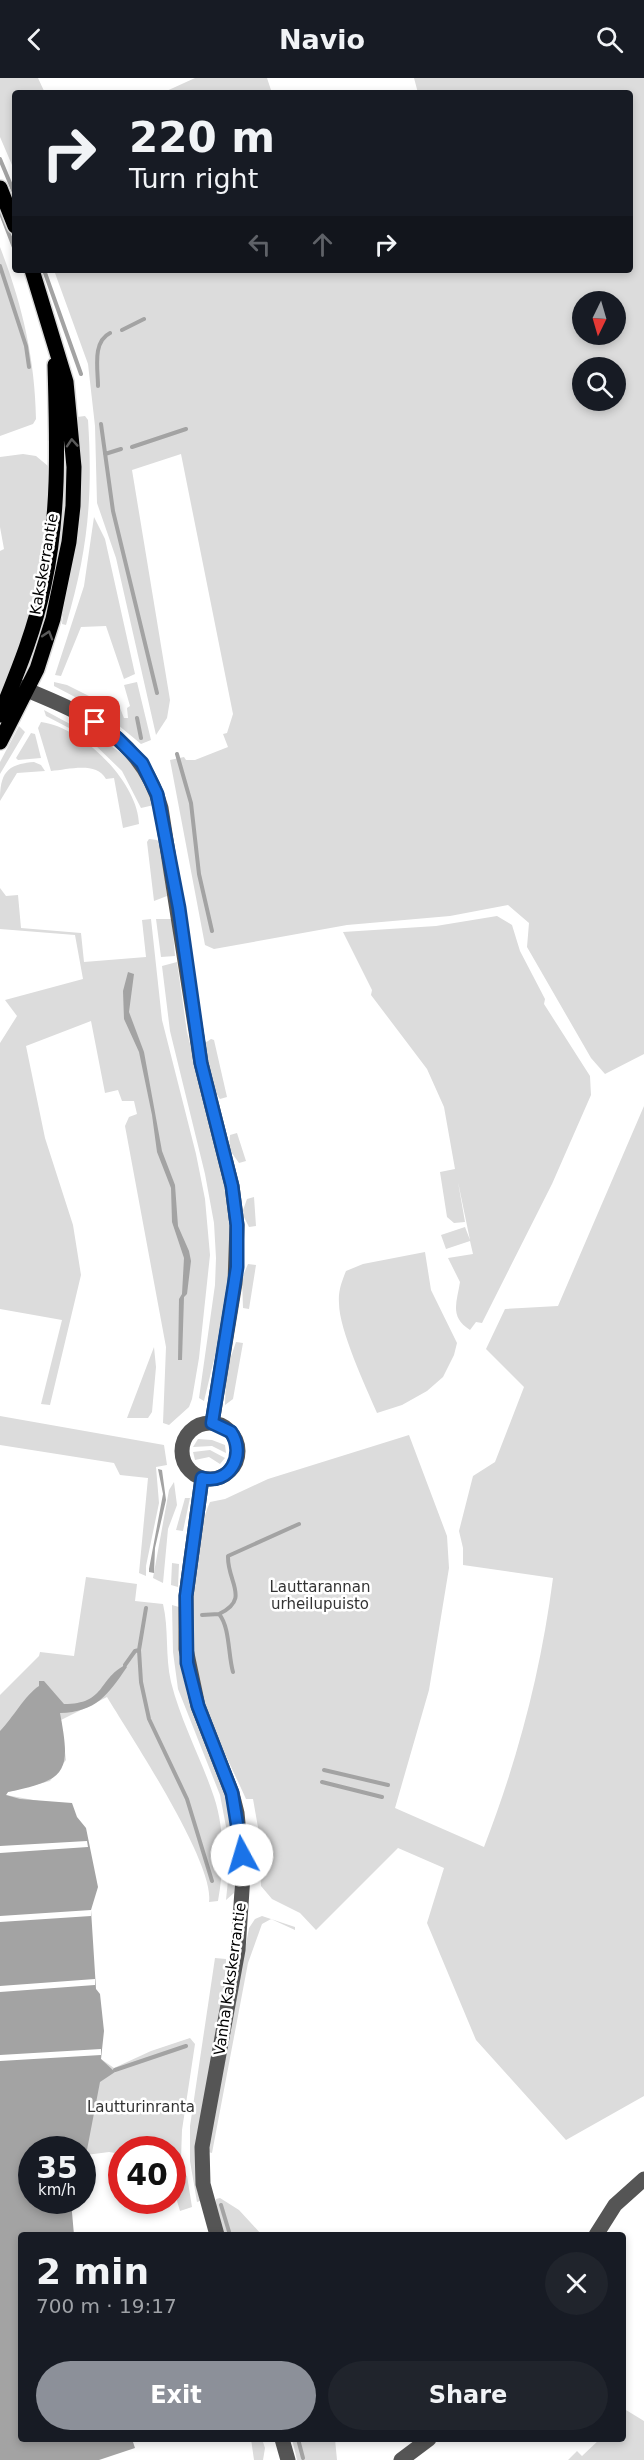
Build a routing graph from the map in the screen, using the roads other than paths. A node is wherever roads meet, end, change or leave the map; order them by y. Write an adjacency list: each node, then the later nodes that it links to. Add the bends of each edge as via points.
1 (0, 188): 2 (main road)
2 (12, 218)
3 (33, 273): 4 (main road, Kakskerrantie, via 54,347 55,514 44,585)
4 (19, 686): 5 (main road, Kakskerrantie); 6 (main road, Kakskerrantie); 7 (street, via 95,722 123,742 150,775 161,808 201,1063 232,1186 237,1225 235,1283)
5 (0, 715)
6 (0, 742)
7 (212, 1423): 8 (street, via 192,1429 182,1446 186,1466); 8 (street, via 235,1438 237,1459 224,1476)
8 (202, 1478): 10 (street, Vanha Kakskerrantie, via 186,1596 186,1656 198,1706 232,1793 243,1875 237,1953 202,2147 203,2184)
9 (644, 2179): 11 (street, via 622,2196)
10 (216, 2232)
11 (598, 2232)
12 (283, 2442): 14 (street)
13 (425, 2442): 15 (street)
14 (288, 2460)
15 (401, 2460)

